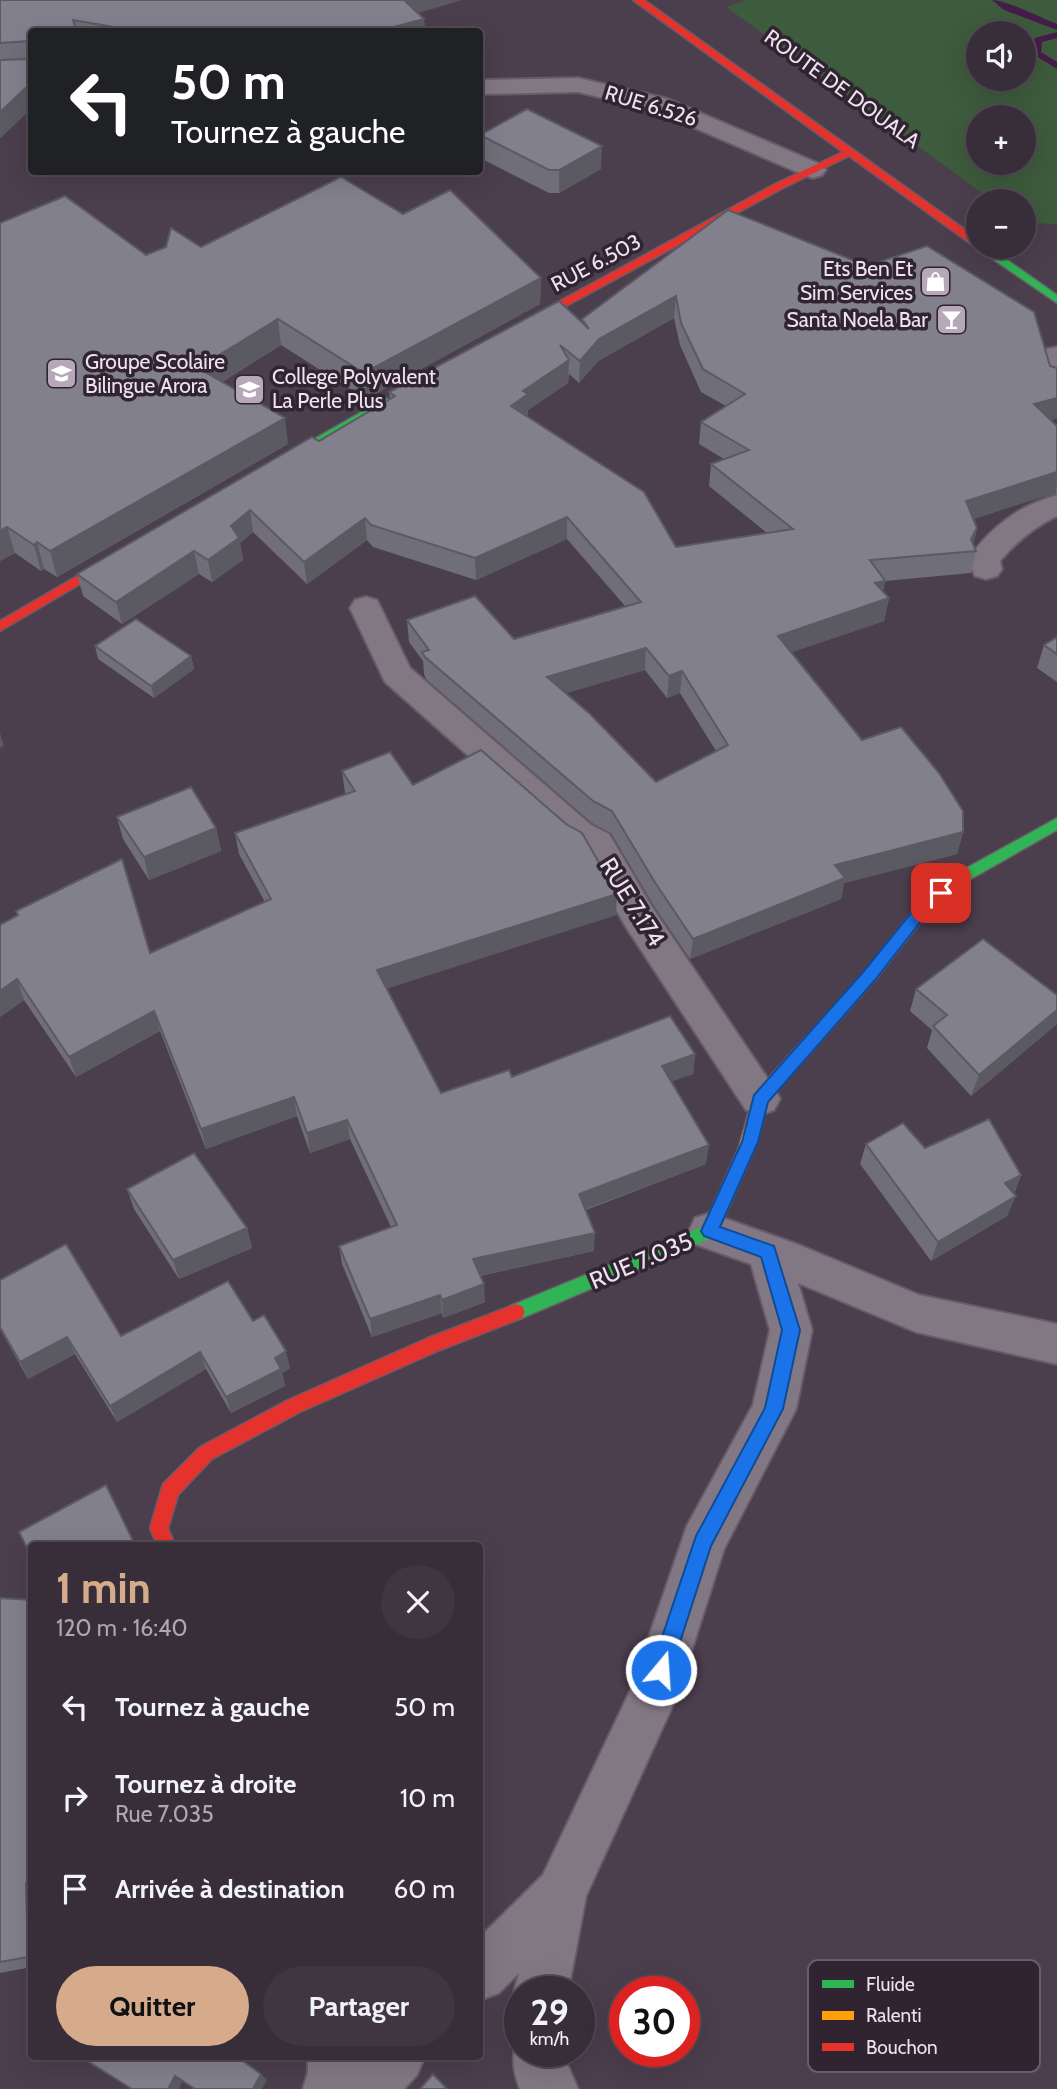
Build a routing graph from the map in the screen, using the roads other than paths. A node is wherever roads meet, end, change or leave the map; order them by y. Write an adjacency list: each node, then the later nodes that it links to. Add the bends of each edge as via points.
1 (638, 0): 3 (street)
2 (483, 87): 4 (street, RUE 6.526, via 579,85 659,104)
3 (850, 152): 4 (street, RUE 6.503); 5 (street)
4 (813, 170): 8 (street, RUE 6.503)
5 (966, 235)
6 (1000, 259): 7 (street)
7 (1057, 300)
8 (499, 339)
9 (1057, 355): 10 (street, via 1052,361)
10 (1057, 381)
11 (396, 397): 12 (street)
12 (252, 478)
13 (1057, 505): 15 (street, via 1010,529 984,560)
14 (139, 544): 17 (street)
15 (986, 569)
16 (366, 608): 19 (street, RUE 7.174, via 397,674 579,834 596,843 639,917)
17 (0, 627)
18 (1057, 823): 19 (street, RUE 7.035, via 957,880 924,907 870,976)
19 (760, 1099): 20 (street, RUE 7.035, via 750,1142)
20 (710, 1231): 21 (street); 25 (street, RUE 7.035, via 396,1361 294,1406 206,1453 170,1490 159,1528)
21 (768, 1252): 22 (street); 23 (street)
22 (830, 1277): 23 (street); 24 (street, via 916,1313)
23 (791, 1330): 26 (street, via 774,1409 703,1542 653,1696)
24 (1057, 1344)
25 (165, 1542)
26 (561, 1894): 27 (street); 28 (street)
27 (483, 1971)
28 (544, 1976)
29 (335, 2060): 32 (street)
30 (394, 2060): 33 (street)
31 (541, 2067): 34 (street)
32 (330, 2089)
33 (367, 2089)
34 (551, 2089)

